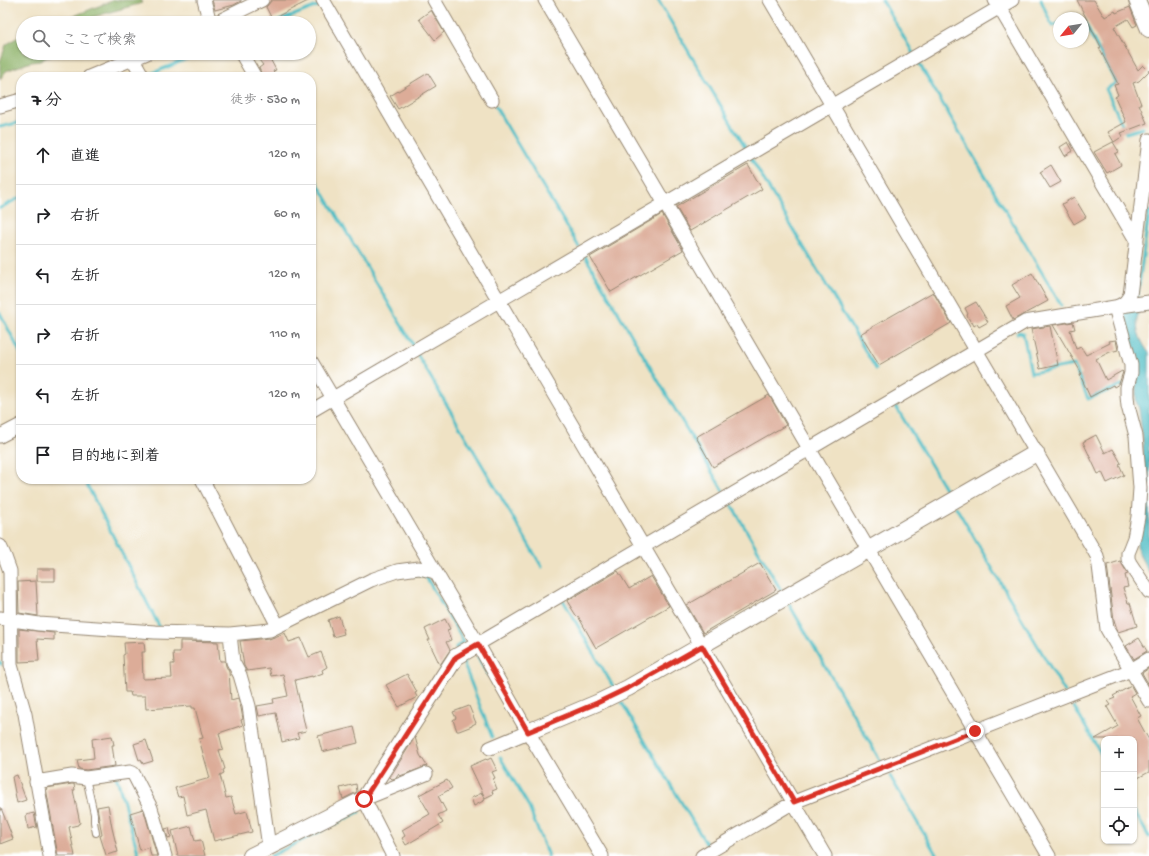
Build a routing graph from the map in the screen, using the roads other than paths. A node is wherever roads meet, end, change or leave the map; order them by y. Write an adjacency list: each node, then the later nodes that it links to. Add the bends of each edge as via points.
1 (204, 0): 10 (street)
2 (262, 0): 11 (street)
3 (323, 0): 26 (street)
4 (434, 0): 19 (street)
5 (544, 0): 24 (street)
6 (770, 0): 21 (street)
7 (1012, 0): 9 (street)
8 (1137, 0): 12 (street)
9 (996, 4): 21 (street); 25 (street)
10 (214, 16)
11 (230, 16)
12 (1149, 28)
13 (131, 60): 16 (street)
14 (134, 60): 17 (street)
15 (245, 60): 18 (street)
16 (101, 72)
17 (140, 72)
18 (252, 72)
19 (492, 100)
20 (16, 101): 22 (street)
21 (832, 105): 24 (street); 28 (street)
22 (0, 106)
23 (1149, 140): 25 (street)
24 (664, 203): 26 (street); 34 (street)
25 (1137, 242): 27 (street, via 1130,295 1126,302)
26 (499, 301): 30 (street); 38 (street)
27 (1132, 305): 28 (street, via 1024,322); 41 (street, via 1131,373 1127,396 1136,436 1140,488 1138,518 1128,558)
28 (976, 351): 34 (street); 35 (street)
29 (316, 369): 30 (street)
30 (333, 398): 31 (street); 40 (street)
31 (316, 408)
32 (16, 428): 33 (street)
33 (0, 436)
34 (810, 449): 38 (street); 39 (street)
35 (1036, 453): 39 (street); 49 (street, via 1096,556 1107,628)
36 (205, 484): 43 (street)
37 (0, 546): 42 (street, via 10,571)
38 (644, 547): 45 (street); 46 (street)
39 (868, 549): 46 (street); 51 (street)
40 (435, 572): 43 (street, via 419,568 377,578); 45 (street)
41 (1149, 592)
42 (5, 619): 44 (street, via 39,624 155,632); 48 (street)
43 (278, 626): 44 (street, via 270,630)
44 (230, 634): 60 (street, via 233,662 240,675 248,706)
45 (478, 644): 52 (street); 57 (street, via 456,657)
46 (702, 646): 52 (street, via 628,688); 58 (street)
47 (1149, 659): 49 (street)
48 (5, 667): 56 (street, via 25,714)
49 (1131, 670): 50 (street); 51 (street)
50 (1149, 701)
51 (975, 731): 58 (street); 68 (street)
52 (528, 732): 53 (street); 65 (street)
53 (490, 748)
54 (426, 774): 57 (street)
55 (86, 778): 56 (street, via 72,776); 59 (lane); 62 (street, via 133,773 150,808)
56 (36, 782): 61 (street)
57 (364, 799): 60 (street); 64 (street)
58 (794, 802): 66 (street); 67 (street)
59 (96, 833)
60 (269, 847): 63 (street)
61 (50, 856)
62 (165, 856)
63 (251, 856)
64 (393, 856)
65 (602, 856)
66 (702, 856)
67 (826, 856)
68 (1049, 856)

